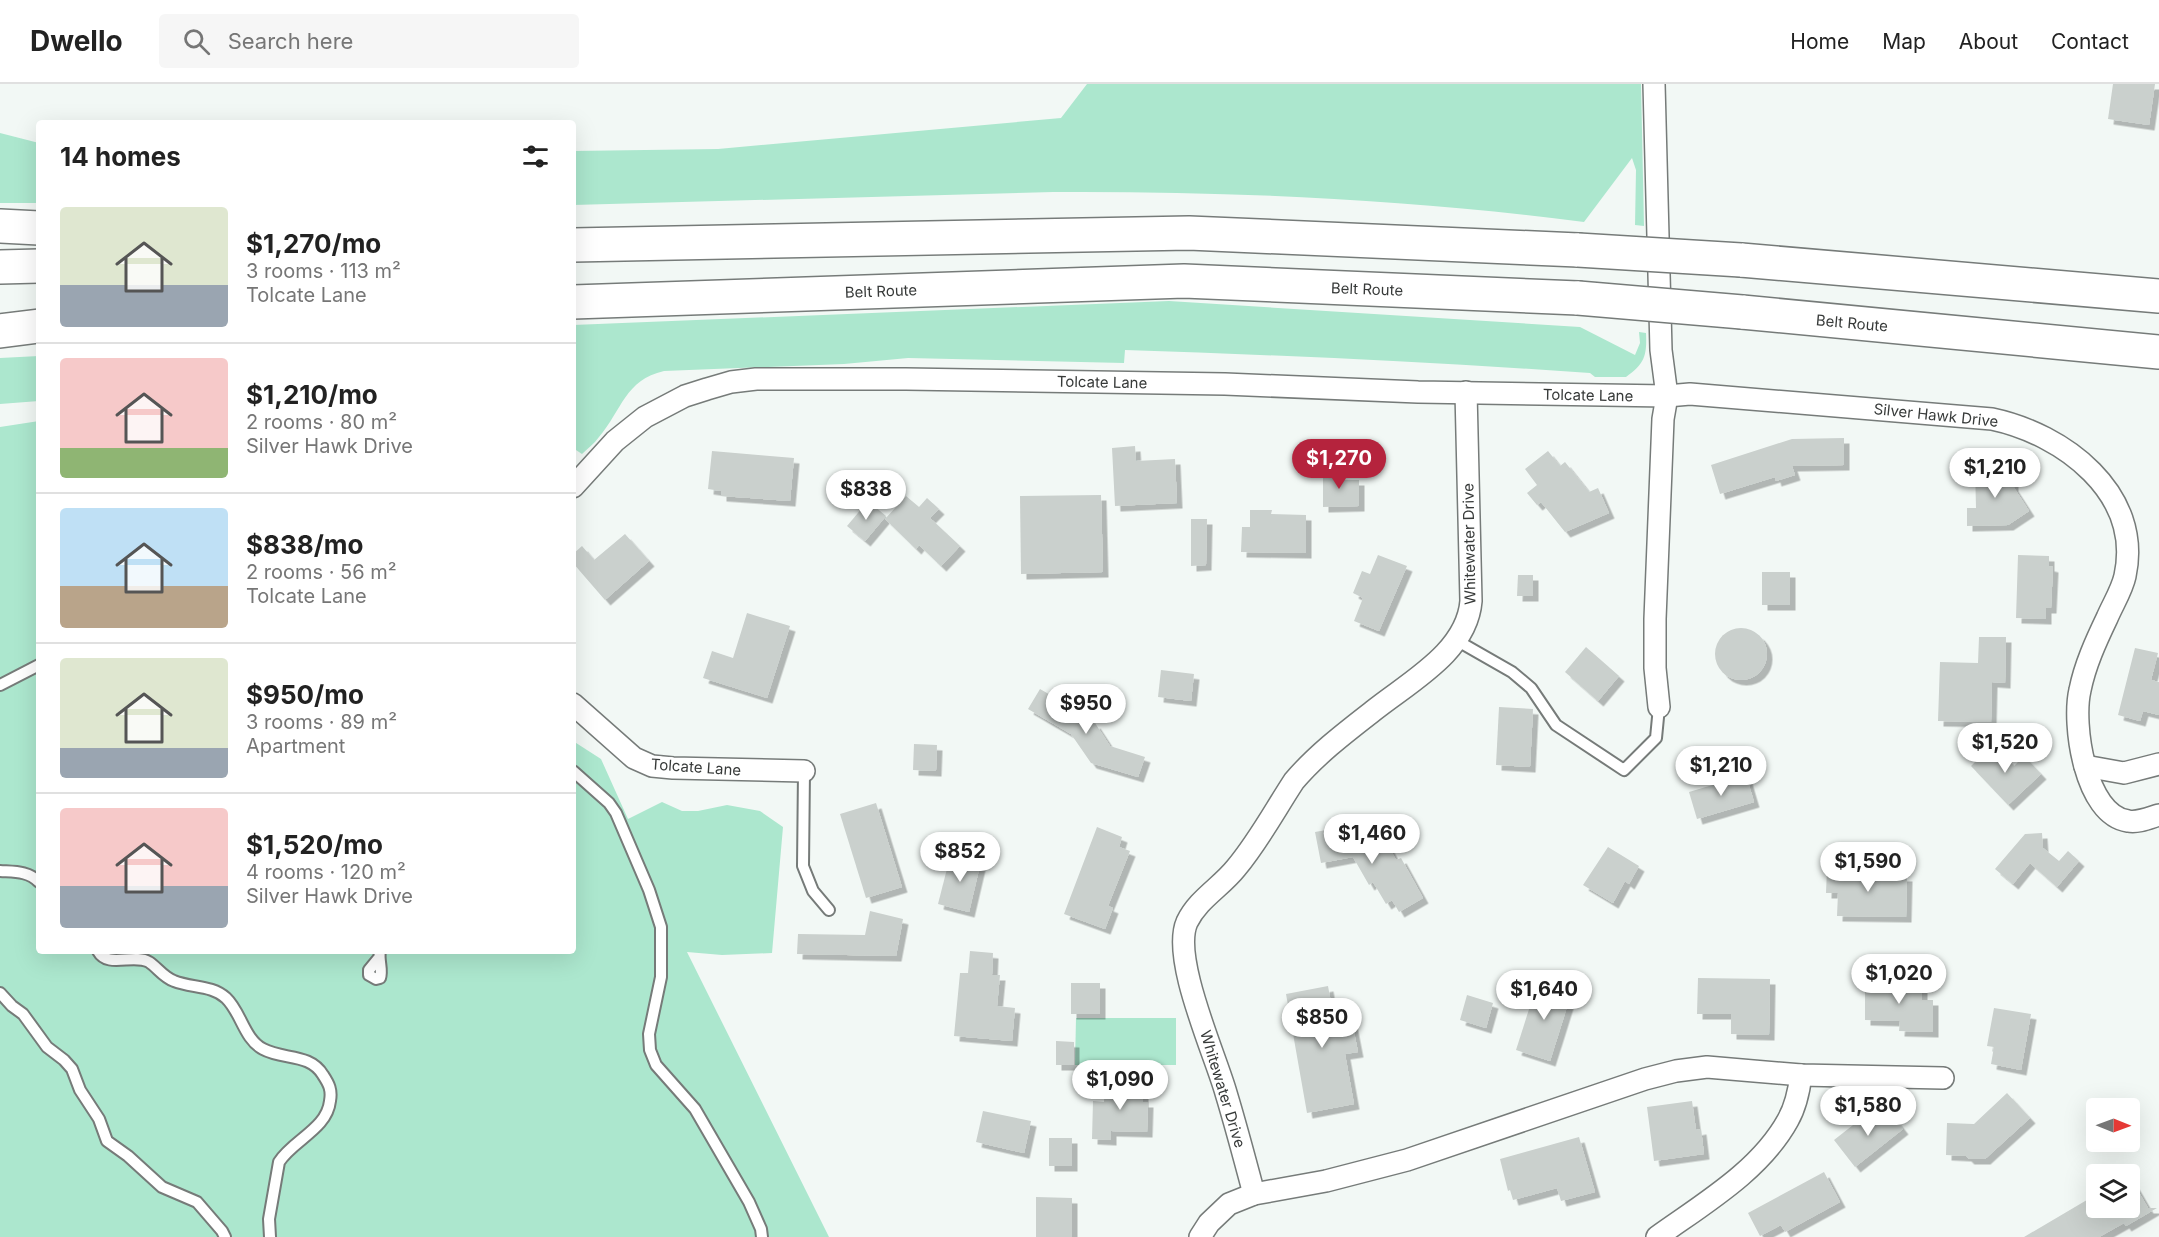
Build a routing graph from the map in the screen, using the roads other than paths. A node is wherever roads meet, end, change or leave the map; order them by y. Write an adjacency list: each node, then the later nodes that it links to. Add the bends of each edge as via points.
1 (1654, 84): 5 (street)
2 (0, 226): 3 (highway)
3 (36, 228)
4 (576, 246): 5 (highway, bridge, via 1189,233)
5 (1659, 255): 8 (highway, bridge); 16 (street, via 1661,350)
6 (36, 266): 7 (highway)
7 (0, 267)
8 (2159, 296)
9 (576, 302): 14 (highway, Belt Route, bridge, via 1184,281 1578,298)
10 (36, 325): 12 (highway)
11 (36, 325): 13 (highway)
12 (0, 326)
13 (0, 331)
14 (2159, 352)
15 (1466, 392): 16 (street, Tolcate Lane); 17 (street, Tolcate Lane, via 1225,384 756,379 706,389 645,417 615,441); 18 (street, Whitewater Drive, via 1471,601 1467,620)
16 (1667, 396): 22 (street, via 1655,619); 24 (street, Silver Hawk Drive, via 1690,394 1992,419 2027,428 2077,458 2115,502 2127,548 2121,589 2087,664 2079,692 2076,721)
17 (576, 484)
18 (1456, 640): 22 (lane, via 1512,672 1531,688 1556,724 1624,770 1656,738); 35 (street, Whitewater Drive, via 1437,661 1305,768 1235,870 1198,906 1184,929 1183,953 1189,980)
19 (36, 667): 20 (lane)
20 (0, 685)
21 (576, 707): 25 (street, Tolcate Lane, via 644,763 673,768)
22 (1659, 707)
23 (2159, 764): 24 (street, via 2124,773)
24 (2085, 766): 27 (street, Silver Hawk Drive, via 2102,805 2115,816 2133,822)
25 (804, 771): 30 (lane, via 803,866 813,891)
26 (576, 774): 38 (lane, via 616,813 661,927 661,977 649,1034 650,1050 661,1071 695,1109 749,1202)
27 (2159, 815)
28 (0, 871): 29 (lane, via 20,872)
29 (36, 879)
30 (829, 910)
31 (100, 954): 37 (lane, via 108,960 149,962 176,982 214,990 236,1009 261,1048 308,1060 331,1087 328,1112 279,1162 269,1219)
32 (0, 993): 36 (lane, via 23,1014 47,1047 72,1069 107,1141 162,1187 197,1202)
33 (1802, 1076): 34 (street); 35 (street, via 1714,1067 1676,1071 1366,1172); 40 (street, via 1787,1121 1760,1156 1730,1184)
34 (1943, 1078)
35 (1254, 1194): 39 (street, via 1229,1204)
36 (225, 1237)
37 (270, 1237)
38 (762, 1237)
39 (1200, 1237)
40 (1657, 1237)

